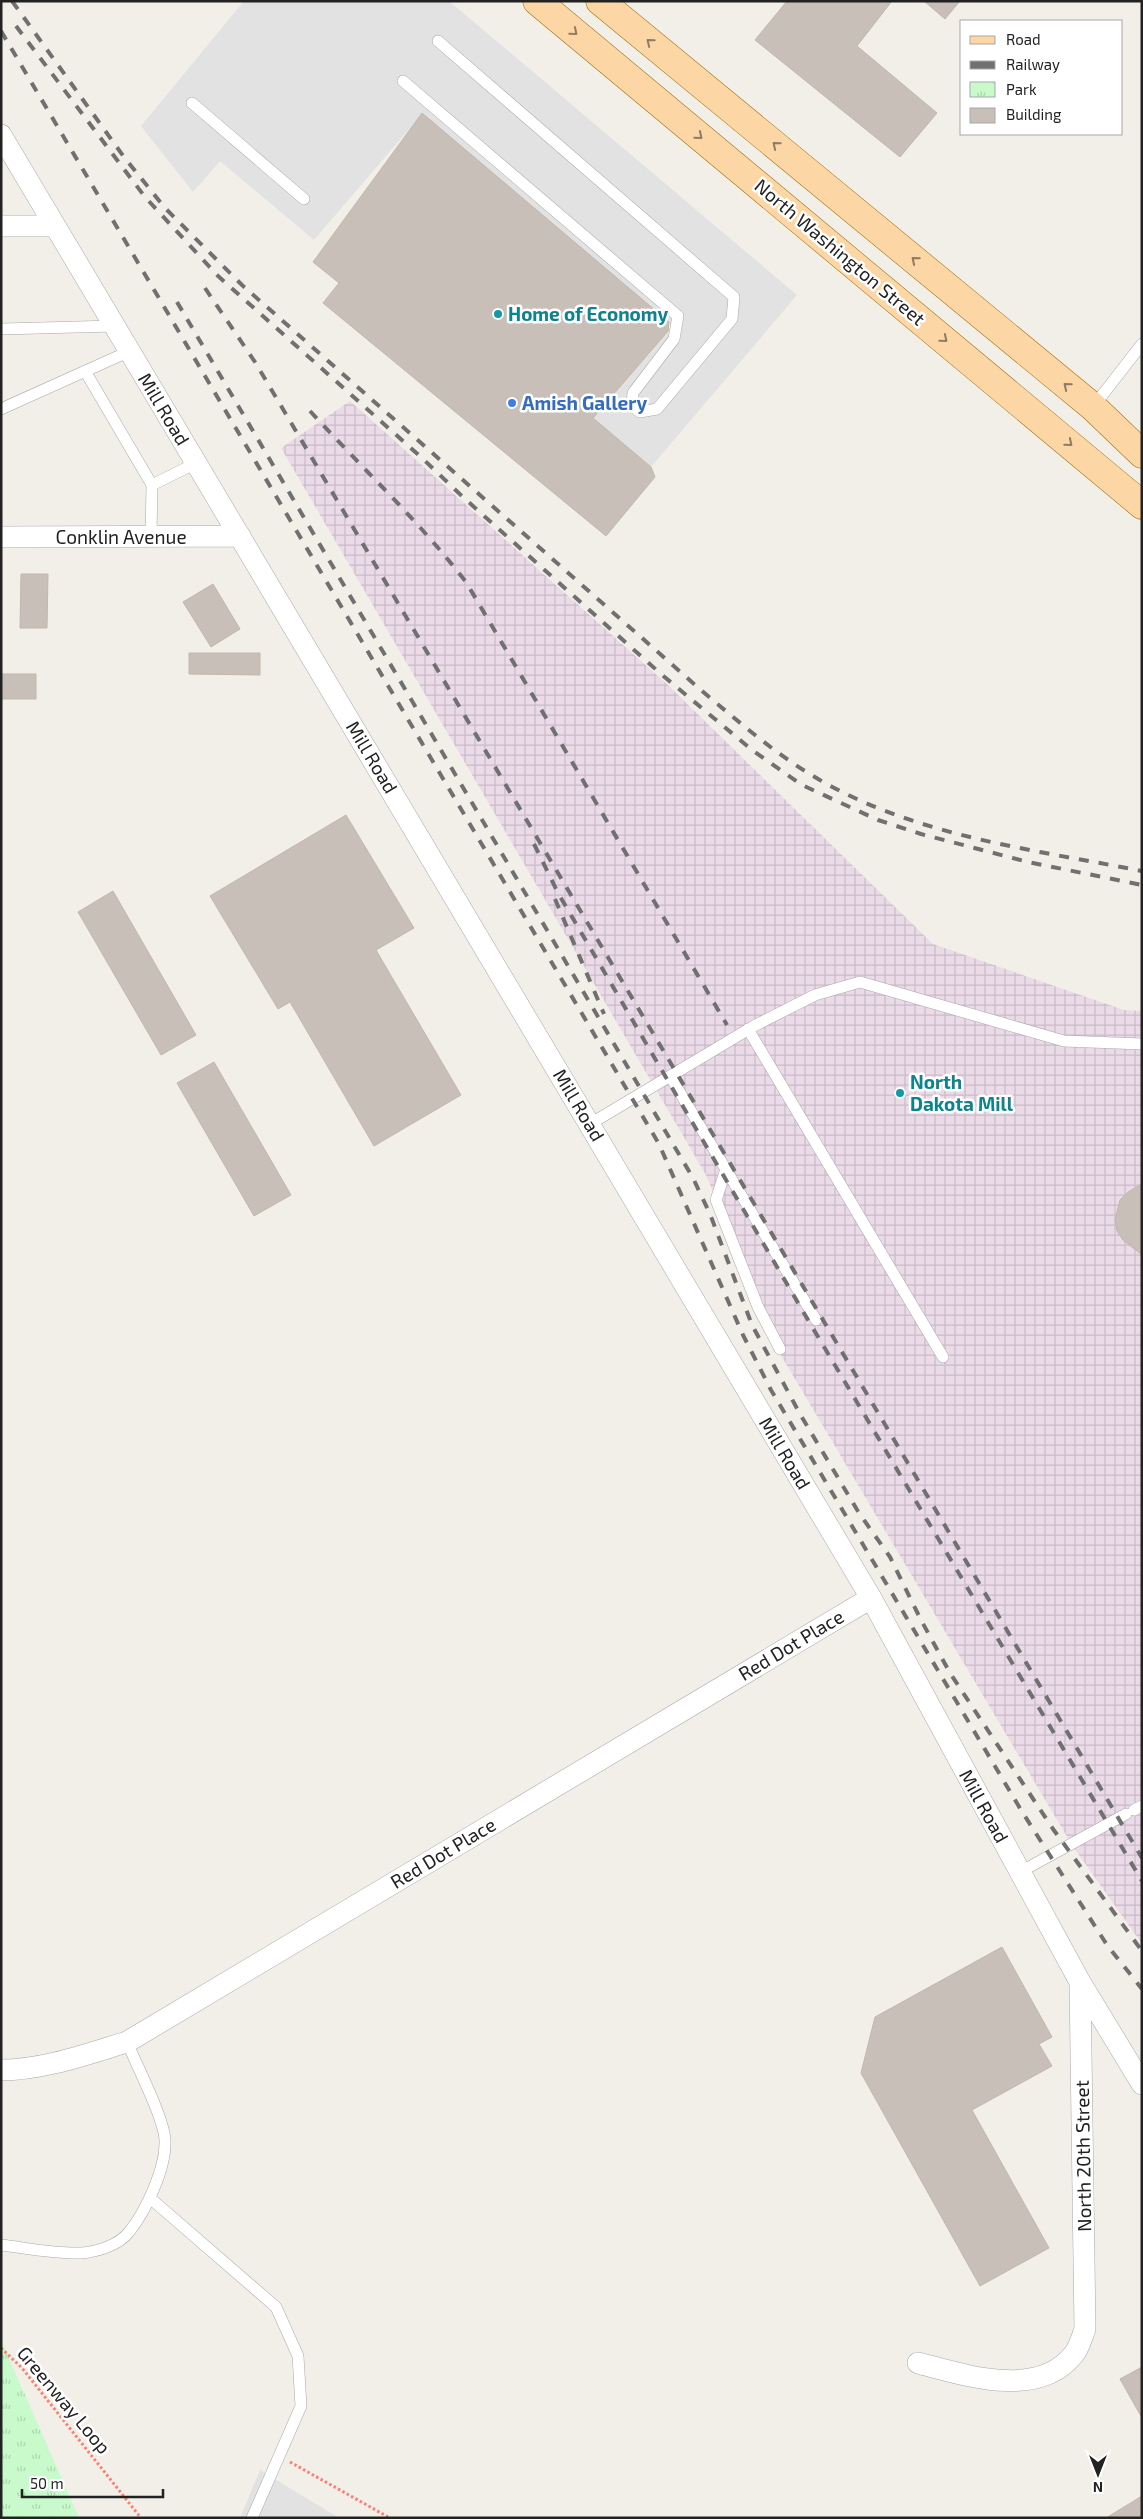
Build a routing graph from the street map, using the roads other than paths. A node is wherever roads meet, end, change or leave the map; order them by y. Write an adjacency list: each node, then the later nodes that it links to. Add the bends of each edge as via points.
1 (537, 1): 7 (main road, North Washington Street, one-way to 7)
2 (600, 1): 5 (main road, one-way to 2)
3 (438, 41): 4 (lane, via 734,297 732,319 657,409 640,412 632,406 633,393 674,339 678,316)
4 (404, 81)
5 (699, 81): 7 (main road); 9 (main road, one-way to 5)
6 (192, 103): 10 (lane)
7 (671, 113): 11 (main road, North Washington Street, one-way to 11)
8 (1, 135): 13 (street, Mill Road)
9 (813, 176): 11 (main road); 14 (main road, one-way to 9)
10 (304, 199)
11 (786, 208): 15 (main road, North Washington Street)
12 (1, 226): 13 (street)
13 (55, 226): 16 (street, Mill Road)
14 (941, 282): 15 (main road); 21 (main road, one-way to 14)
15 (915, 315): 26 (main road, North Washington Street, one-way to 26)
16 (115, 326): 17 (lane); 19 (street, Mill Road)
17 (1, 329)
18 (1142, 344): 21 (lane)
19 (130, 351): 20 (lane); 24 (street, Mill Road)
20 (85, 371): 22 (lane); 25 (lane)
21 (1093, 407): 23 (main road)
22 (1, 409)
23 (1142, 454)
24 (196, 463): 25 (lane); 28 (street, Mill Road)
25 (152, 485): 27 (lane)
26 (1142, 505)
27 (151, 536): 28 (street, Conklin Avenue); 29 (street, Conklin Avenue)
28 (240, 536): 33 (street, Mill Road)
29 (1, 537)
30 (748, 1029): 31 (lane, via 815,995 860,982 1064,1041); 32 (lane); 37 (lane)
31 (1142, 1044)
32 (670, 1076): 33 (lane); 34 (lane)
33 (590, 1124): 38 (street, Mill Road)
34 (726, 1169): 35 (lane); 36 (lane, via 716,1200 758,1307)
35 (816, 1320)
36 (780, 1349)
37 (943, 1357)
38 (871, 1598): 40 (street, Mill Road); 42 (street, Red Dot Place)
39 (1134, 1810): 40 (lane)
40 (1020, 1872): 41 (street, Mill Road)
41 (1080, 1982): 44 (street, Mill Road); 47 (street, North 20th Street, via 1085,2330 1075,2353 1058,2369 1031,2379 999,2380)
42 (127, 2042): 43 (street, Red Dot Place, via 81,2056 17,2070); 45 (lane, via 162,2123 166,2140)
43 (1, 2070)
44 (1142, 2084)
45 (150, 2198): 46 (lane, via 128,2233 108,2247 81,2253); 48 (lane, via 276,2306 298,2356 301,2406)
46 (1, 2245)
47 (918, 2363)
48 (252, 2518)

